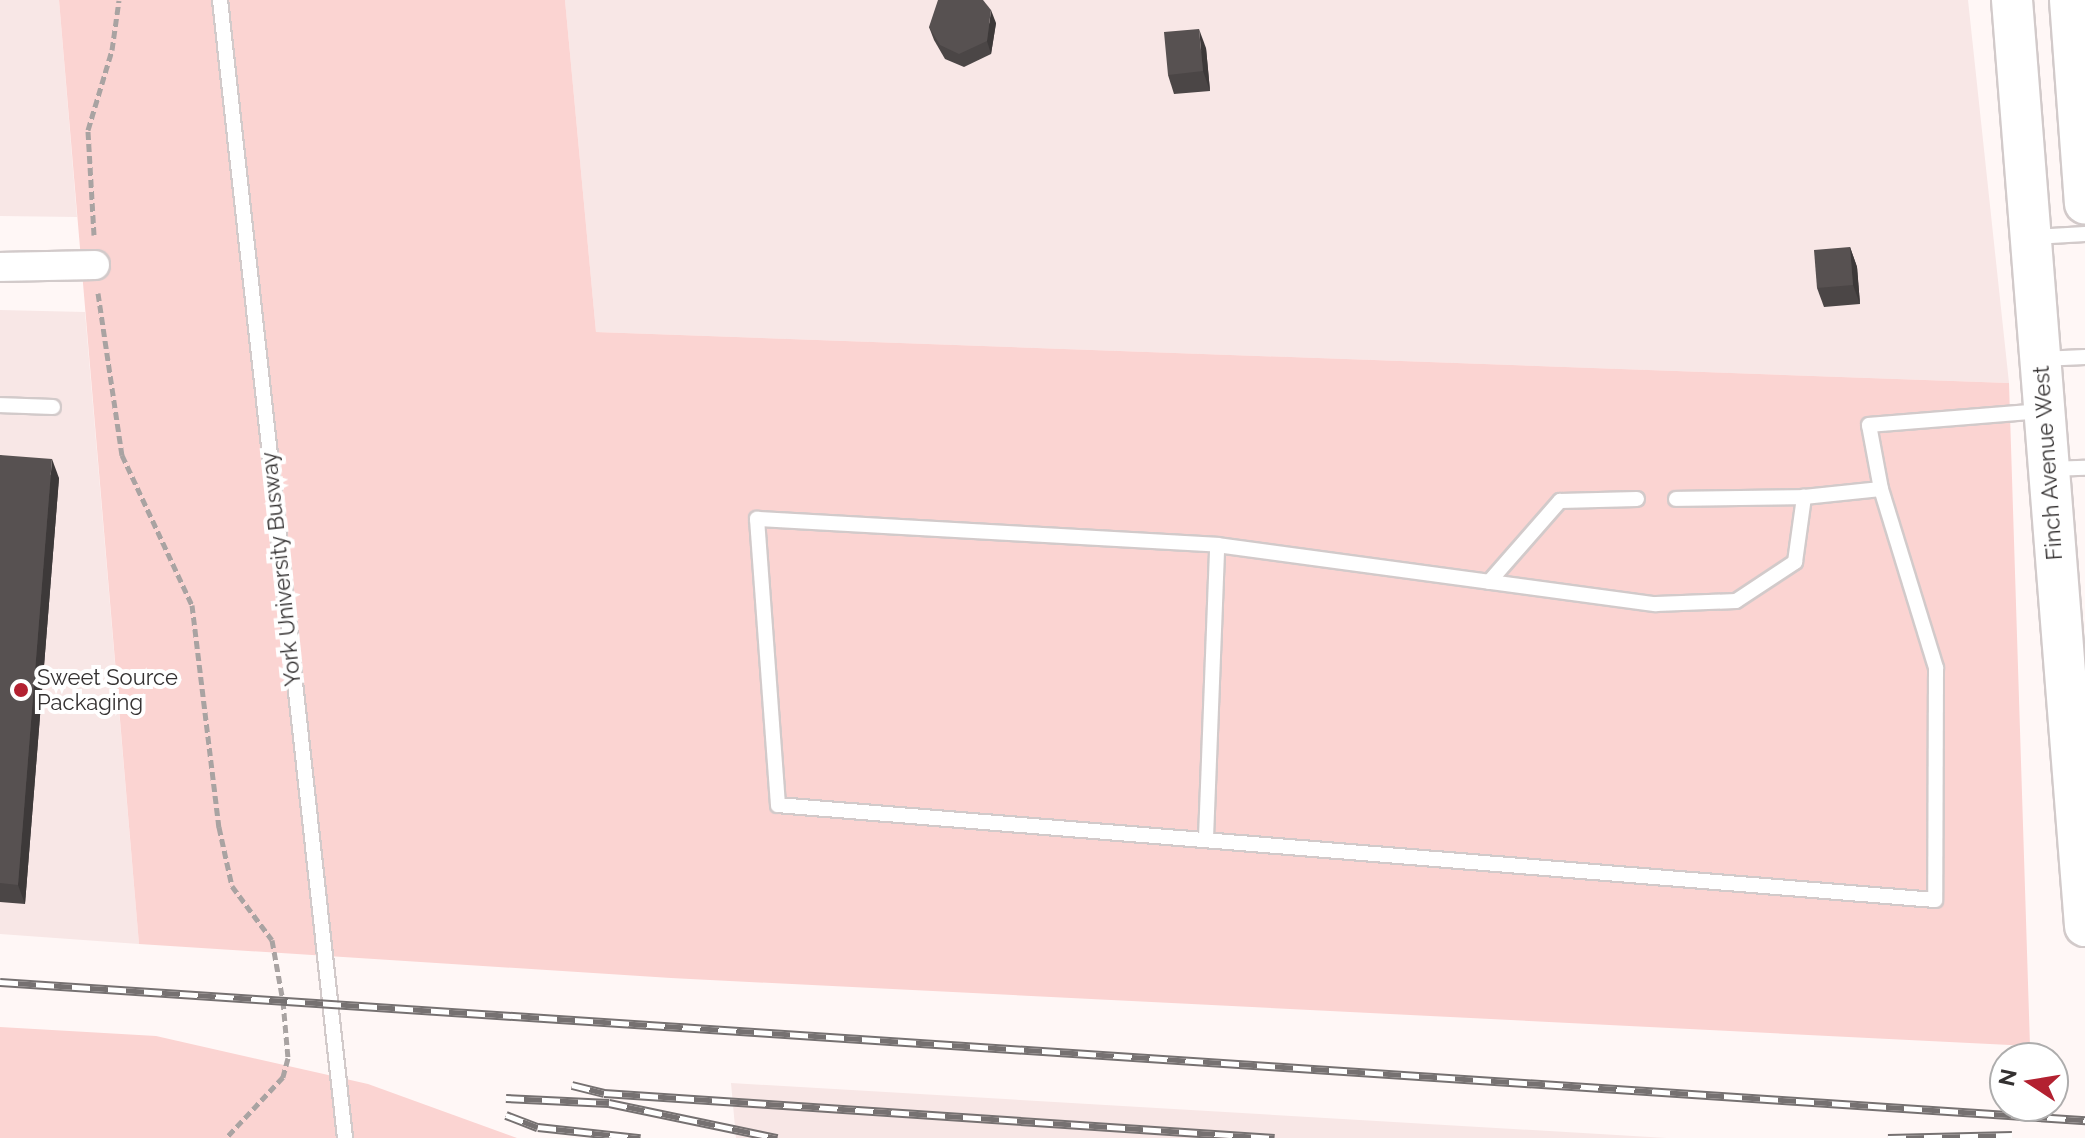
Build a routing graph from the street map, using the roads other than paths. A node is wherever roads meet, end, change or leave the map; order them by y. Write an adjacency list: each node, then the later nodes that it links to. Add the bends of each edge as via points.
1 (220, 0): 23 (lane, York University Busway)
2 (2012, 0): 6 (main road, Finch Avenue West)
3 (2070, 0): 4 (main road)
4 (2085, 203)
5 (2085, 234): 6 (lane)
6 (2031, 238): 10 (main road, Finch Avenue West)
7 (95, 265): 8 (street)
8 (0, 267)
9 (2085, 357): 10 (lane)
10 (2041, 359): 13 (main road, Finch Avenue West)
11 (0, 405): 12 (lane)
12 (53, 407)
13 (2044, 411): 14 (main road, Finch Avenue West); 15 (lane, via 1869,425)
14 (2067, 468): 22 (main road, Finch Avenue West)
15 (1881, 489): 16 (lane); 21 (lane, via 1936,668 1935,900)
16 (1804, 497): 18 (lane); 20 (lane, via 1795,562 1736,601 1656,604)
17 (1637, 499): 20 (lane, via 1560,501)
18 (1676, 499)
19 (1217, 545): 20 (lane); 21 (lane); 21 (lane, via 757,519 778,805)
20 (1489, 582)
21 (1206, 838)
22 (2085, 926)
23 (345, 1138)

